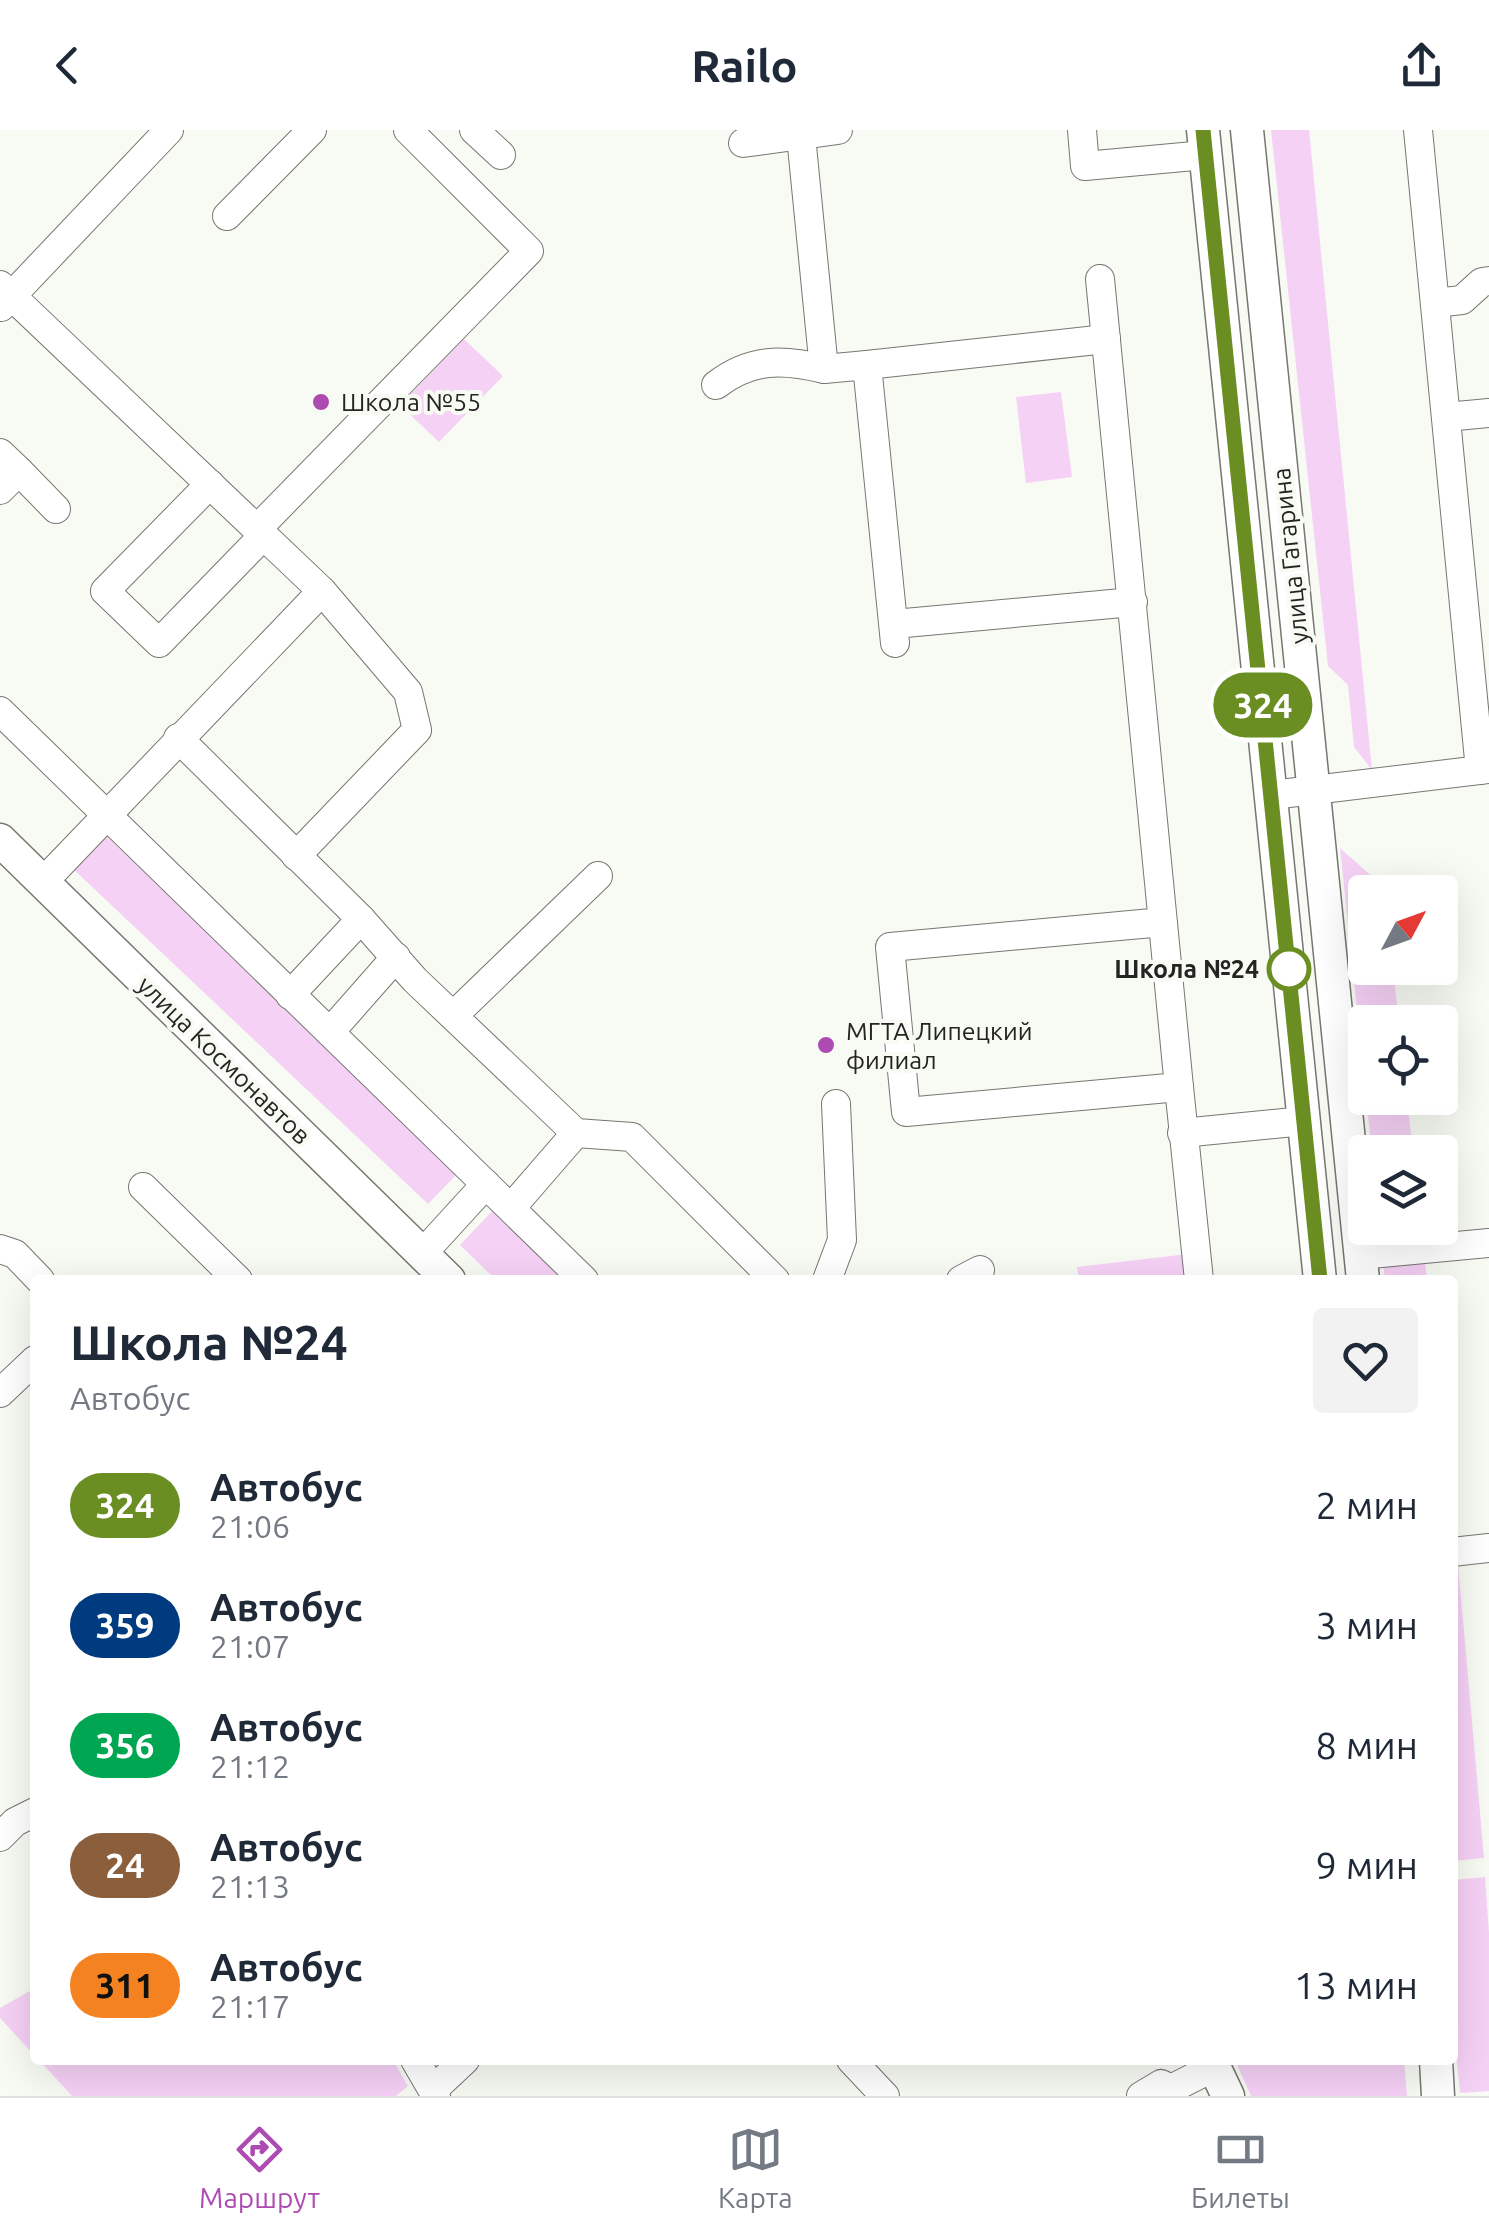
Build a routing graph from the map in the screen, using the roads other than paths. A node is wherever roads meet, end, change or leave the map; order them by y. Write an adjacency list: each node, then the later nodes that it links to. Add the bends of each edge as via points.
1 (169, 130): 16 (street)
2 (312, 130): 13 (street)
3 (408, 130): 27 (street, via 529,250)
4 (474, 130): 12 (street)
5 (838, 130): 9 (street)
6 (1082, 130): 10 (street, via 1085,166)
7 (1247, 130): 34 (main road, улица Гагарина)
8 (1418, 130): 17 (street)
9 (801, 136): 11 (street); 20 (street)
10 (1204, 142): 35 (main road, улица Гагарина)
11 (743, 143)
12 (501, 155)
13 (227, 216)
14 (1100, 279): 18 (street)
15 (1489, 281): 17 (street, via 1462,300)
16 (4, 296): 25 (street)
17 (1435, 303): 23 (street)
18 (1106, 339): 19 (street); 29 (street)
19 (867, 365): 20 (street); 29 (street, via 894,633)
20 (824, 369): 21 (street, via 792,361 737,368)
21 (716, 385)
22 (1489, 412): 23 (street)
23 (1446, 417): 30 (street)
24 (6, 472): 26 (street)
25 (210, 484): 27 (street); 27 (street, via 105,590 158,643)
26 (56, 509)
27 (260, 532): 28 (street)
28 (322, 591): 32 (street); 38 (street, via 408,692 416,730)
29 (1133, 602): 42 (street)
30 (1480, 672): 33 (street)
31 (0, 711): 36 (street)
32 (178, 738): 36 (street); 38 (street)
33 (1484, 770): 34 (street)
34 (1314, 791): 35 (street); 58 (main road, улица Гагарина)
35 (1272, 795): 49 (main road, улица Гагарина)
36 (106, 816): 40 (street); 44 (street)
37 (0, 840): 40 (main road, улица Космонавтов)
38 (296, 856): 41 (street)
39 (598, 876): 45 (street)
40 (42, 882): 57 (main road, улица Космонавтов)
41 (361, 919): 43 (street); 44 (street)
42 (1163, 922): 47 (street); 47 (street, via 890,947 906,1112)
43 (396, 957): 45 (street); 46 (street)
44 (290, 995): 46 (street)
45 (454, 1015): 50 (street)
46 (330, 1032): 52 (street)
47 (1179, 1087): 51 (street)
48 (836, 1104): 64 (street, via 842,1240)
49 (1304, 1121): 51 (street); 66 (main road, улица Гагарина)
50 (576, 1133): 54 (street); 63 (street, via 632,1136)
51 (1182, 1133): 65 (street)
52 (486, 1184): 54 (street); 57 (street)
53 (143, 1187): 60 (street)
54 (510, 1208): 62 (street)
55 (1489, 1243): 58 (street)
56 (0, 1249): 59 (street)
57 (422, 1254): 61 (main road, улица Космонавтов)
58 (1362, 1268)
59 (35, 1275)
60 (233, 1275)
61 (444, 1275)
62 (579, 1275)
63 (771, 1275)
64 (829, 1275)
65 (1198, 1275)
66 (1319, 1275)
67 (30, 1365): 68 (street)
68 (0, 1393)
69 (1489, 1548): 70 (street)
70 (1458, 1551)
71 (30, 1814): 72 (street)
72 (0, 1837)
73 (418, 2065): 78 (street)
74 (460, 2065): 78 (street)
75 (856, 2065): 79 (street)
76 (1436, 2065): 81 (main road)
77 (1218, 2074): 80 (street, via 1171,2088 1161,2084)
78 (434, 2093)
79 (885, 2096)
80 (1141, 2096)
81 (1438, 2096)

